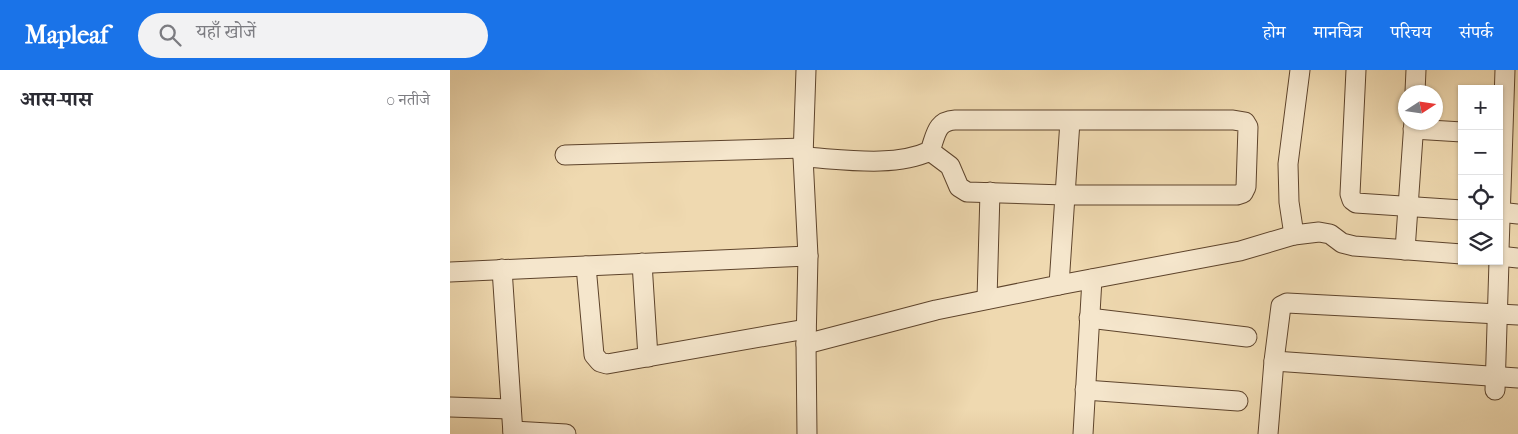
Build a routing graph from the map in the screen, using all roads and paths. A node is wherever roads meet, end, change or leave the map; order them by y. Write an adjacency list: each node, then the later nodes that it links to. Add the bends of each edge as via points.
1 (806, 70): 13 (street)
2 (1300, 70): 21 (street, via 1288,164)
3 (1356, 70): 17 (street, via 1351,198 1356,203)
4 (1416, 70): 6 (street)
5 (1509, 74): 11 (street)
6 (1415, 85)
7 (1070, 121): 12 (street, via 946,121 939,126); 16 (street); 16 (street, via 1245,122 1248,127 1246,187 1237,195)
8 (1413, 130): 17 (street)
9 (1443, 130): 10 (street)
10 (1458, 132)
11 (1507, 136): 19 (street)
12 (930, 151): 13 (street, via 914,157 880,160); 15 (street, via 950,166 963,190)
13 (803, 153): 14 (street); 24 (street)
14 (565, 156)
15 (990, 192): 16 (street); 34 (street)
16 (1065, 195): 33 (street)
17 (1408, 207): 18 (street); 22 (street)
18 (1458, 210)
19 (1506, 212): 20 (street)
20 (1503, 228)
21 (1294, 236): 22 (street, via 1319,232 1354,246); 32 (street, via 1240,251)
22 (1405, 250): 23 (street)
23 (1458, 254)
24 (808, 256): 27 (street); 38 (street)
25 (1503, 256): 26 (street)
26 (1518, 258)
27 (642, 263): 29 (street); 40 (street)
28 (1499, 265): 35 (street)
29 (586, 266): 30 (street); 40 (street, via 594,355 600,362 608,364)
30 (502, 269): 31 (street); 47 (street)
31 (450, 272)
32 (1092, 279): 33 (street); 37 (street)
33 (1059, 285): 34 (street)
34 (987, 300): 38 (street)
35 (1497, 314): 36 (street); 41 (street, via 1287,303 1280,310); 43 (street)
36 (1518, 315)
37 (1090, 318): 39 (street); 44 (street)
38 (806, 336): 40 (street); 50 (street)
39 (1247, 336)
40 (648, 357)
41 (1274, 361): 43 (street); 52 (street)
42 (1518, 378): 43 (street)
43 (1495, 383)
44 (1085, 390): 45 (street); 51 (street)
45 (1238, 401)
46 (450, 407): 47 (street)
47 (511, 409): 48 (street)
48 (513, 432): 49 (street)
49 (566, 434)
50 (806, 434)
51 (1083, 434)
52 (1268, 434)

